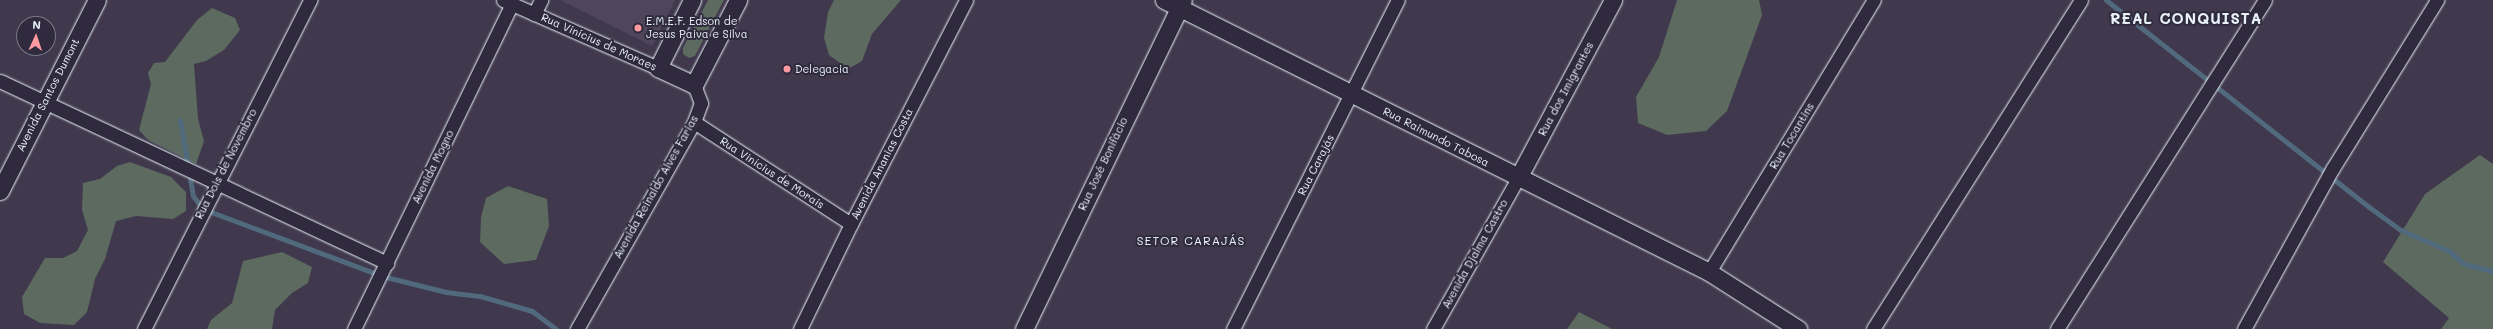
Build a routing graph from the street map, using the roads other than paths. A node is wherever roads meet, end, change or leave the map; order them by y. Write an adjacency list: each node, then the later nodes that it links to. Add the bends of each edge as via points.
1 (97, 0): 21 (street, Avenida Santos Dumont)
2 (310, 0): 24 (street, Rua Dois de Novembro)
3 (541, 0): 16 (street)
4 (692, 0): 17 (street)
5 (738, 0): 19 (street)
6 (966, 0): 26 (street, Avenida Ananias Costa)
7 (1164, 0): 15 (street, Rua Raimundo Tabosa)
8 (1398, 0): 20 (street, Rua Carajás)
9 (1613, 0): 23 (street, Rua dos Imigrantes)
10 (1874, 0): 28 (street, Rua Tocantins)
11 (2081, 0): 37 (street)
12 (2265, 0): 38 (street, via 2202,95)
13 (2437, 0): 39 (street, via 2324,183)
14 (508, 2): 16 (street, Rua Vinícius de Moraes); 27 (street, Avenida Mogno)
15 (1181, 4): 20 (street, Rua Raimundo Tabosa); 33 (street, Rua José Bonifácio, via 1158,47)
16 (534, 14): 17 (street, Rua Vinícius de Moraes)
17 (658, 68): 19 (street, Rua Vinícius de Moraes)
18 (0, 81): 21 (street)
19 (694, 84): 22 (street, Avenida Reinaldo Alves Farias, via 701,103)
20 (1351, 94): 23 (street, Rua Raimundo Tabosa); 34 (street, Rua Carajás)
21 (44, 102): 24 (street, via 199,175); 25 (street, Avenida Santos Dumont)
22 (694, 122): 26 (street, Rua Vinícius de Morais); 29 (street, Avenida Reinaldo Alves Farias)
23 (1518, 178): 28 (street, Rua Raimundo Tabosa); 35 (street, Avenida Djalma Castro)
24 (215, 187): 27 (street); 30 (street, Rua Dois de Novembro)
25 (0, 191)
26 (851, 224): 32 (street, Avenida Ananias Costa)
27 (385, 265): 31 (street, Avenida Mogno)
28 (1709, 272): 36 (street, Rua Raimundo Tabosa)
29 (578, 327)
30 (144, 329)
31 (354, 329)
32 (800, 329)
33 (1024, 329)
34 (1233, 329)
35 (1433, 329)
36 (1798, 329)
37 (1873, 329)
38 (2058, 329)
39 (2244, 329)

